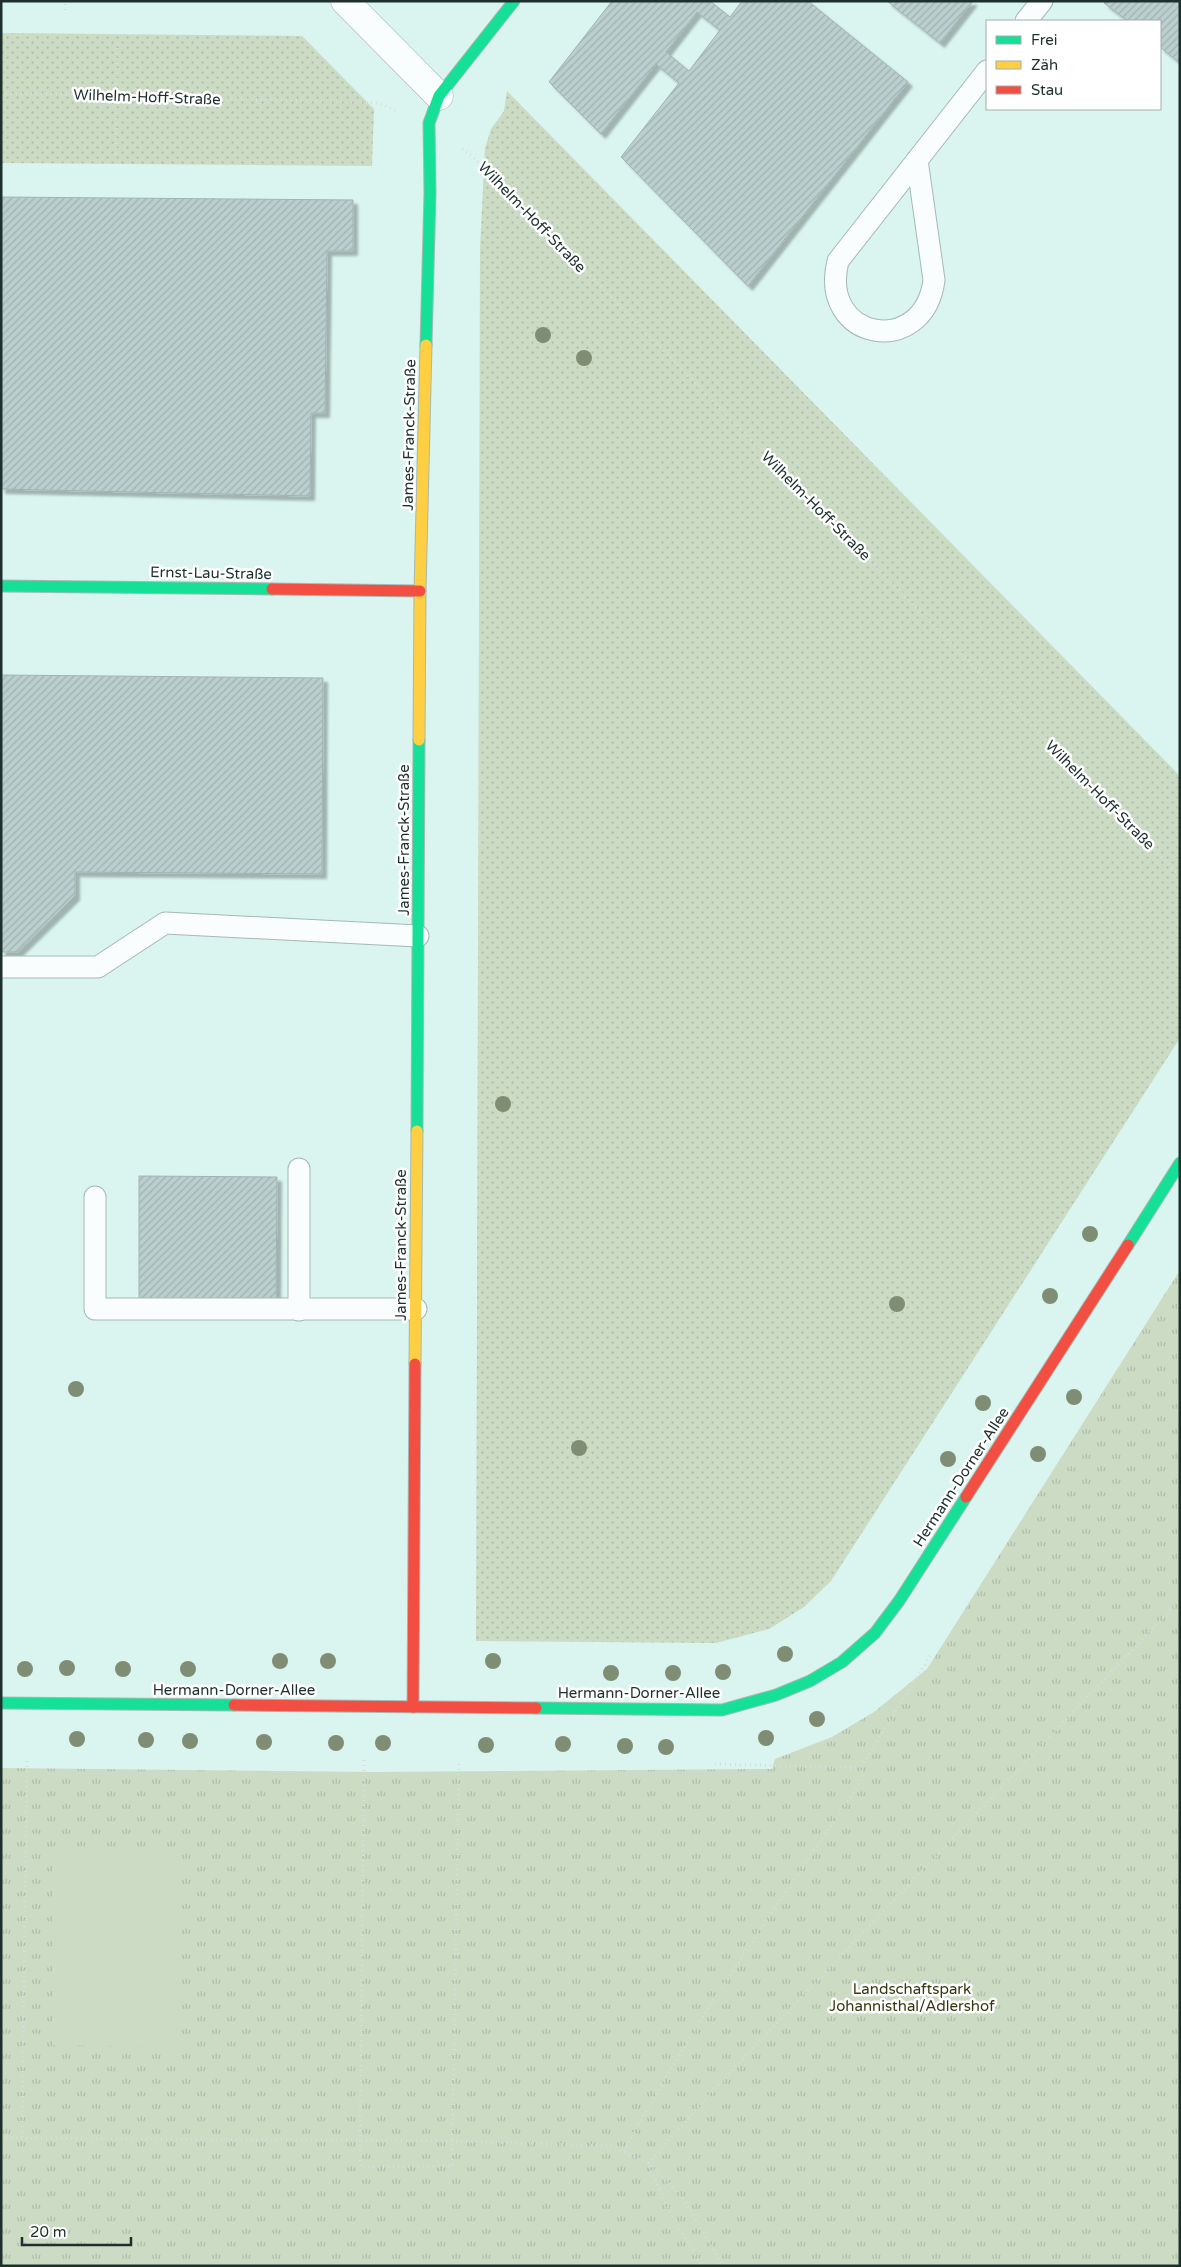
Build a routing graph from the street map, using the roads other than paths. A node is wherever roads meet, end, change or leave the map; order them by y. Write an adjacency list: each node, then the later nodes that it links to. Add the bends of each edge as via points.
1 (345, 1): 6 (street)
2 (514, 1): 6 (street, James-Franck-Straße)
3 (1042, 1): 4 (lane)
4 (1027, 20)
5 (986, 71): 7 (lane)
6 (439, 96): 9 (street, James-Franck-Straße, via 429,123)
7 (917, 160): 7 (lane, via 934,280 932,292 919,316 906,326 881,331 868,328 856,322 835,293 838,261)
8 (1, 586): 9 (street, Ernst-Lau-Straße)
9 (420, 591): 10 (street, James-Franck-Straße)
10 (418, 936): 11 (lane, via 165,923 98,967); 15 (street, James-Franck-Straße)
11 (1, 967)
12 (1180, 1163): 18 (street, Hermann-Dorner-Allee, via 918,1573 880,1626 858,1650 797,1688 722,1710)
13 (299, 1169): 16 (lane)
14 (95, 1197): 16 (lane, via 95,1309)
15 (416, 1309): 16 (lane); 18 (street, James-Franck-Straße)
16 (299, 1310)
17 (1, 1703): 18 (street, Hermann-Dorner-Allee)
18 (413, 1707)

